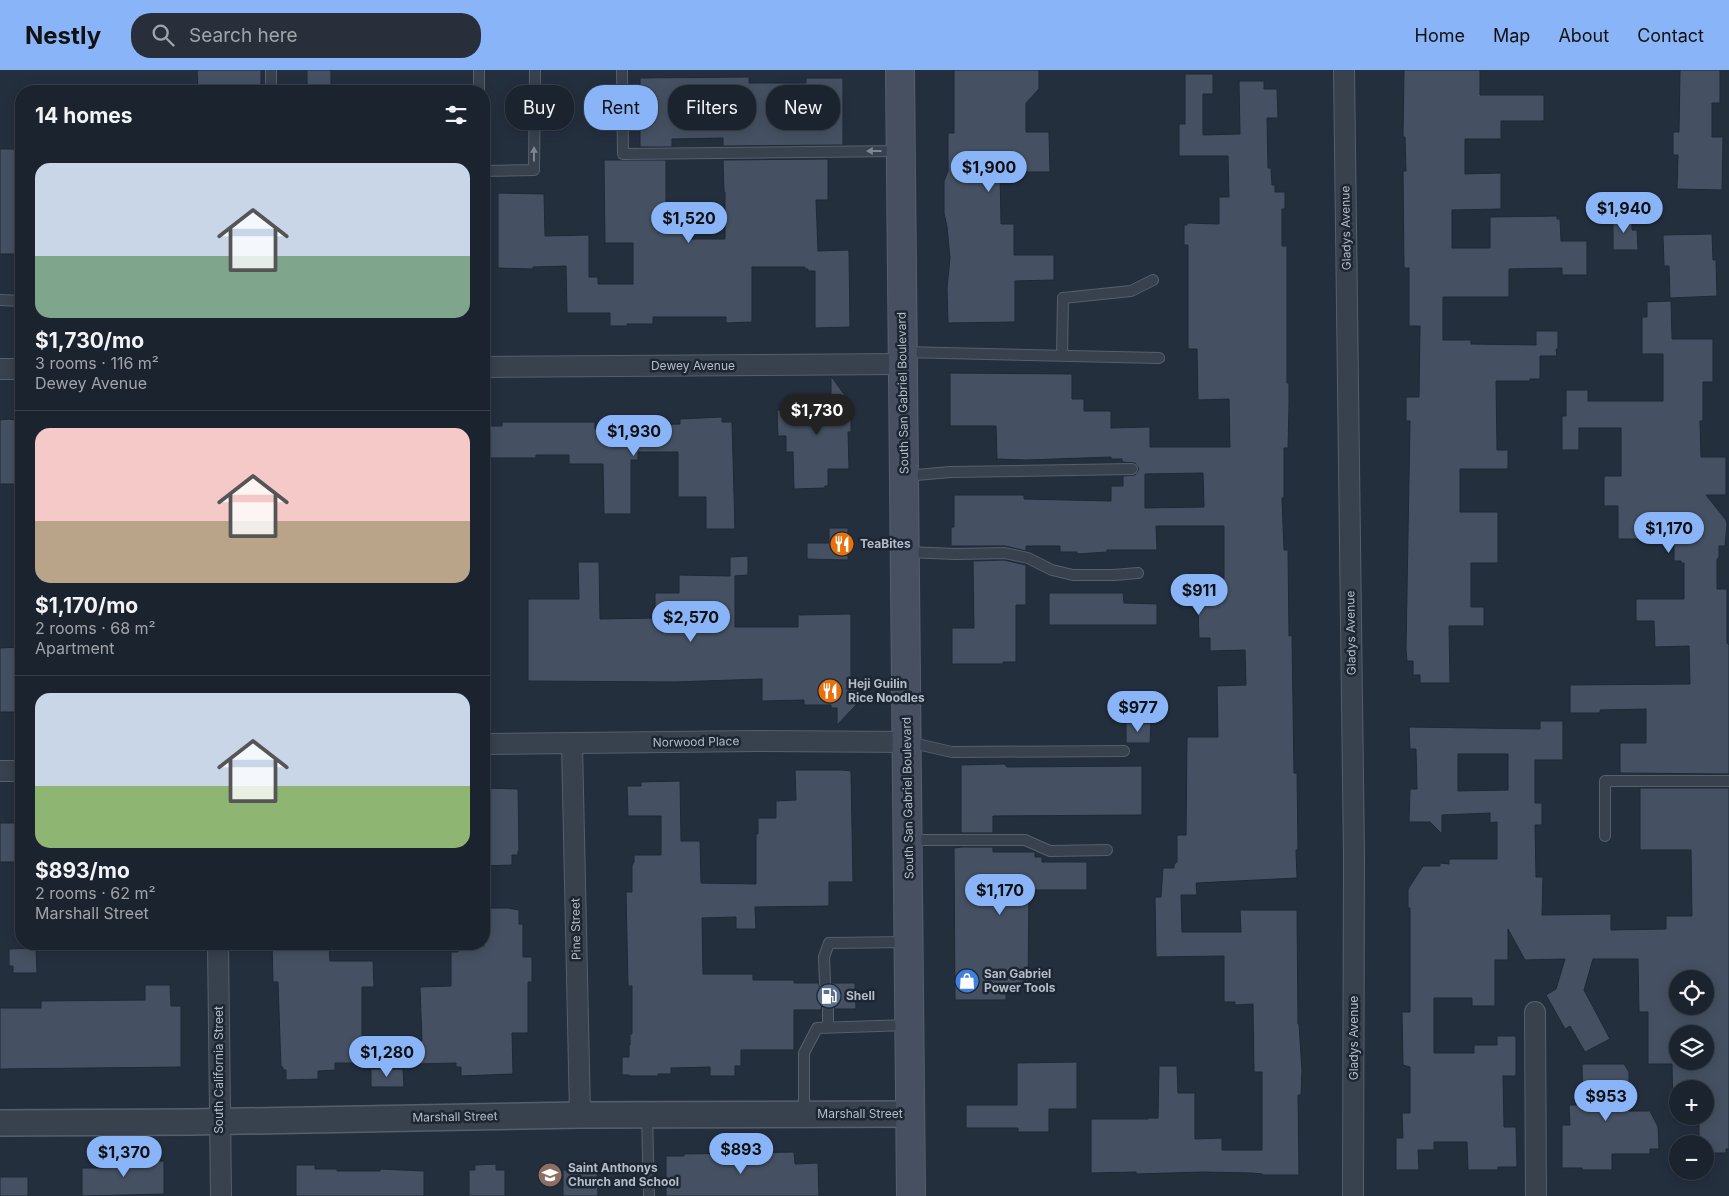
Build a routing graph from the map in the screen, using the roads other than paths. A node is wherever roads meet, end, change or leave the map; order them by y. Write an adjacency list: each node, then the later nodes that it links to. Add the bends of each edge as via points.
1 (271, 70): 7 (lane)
2 (479, 70): 8 (lane)
3 (535, 70): 10 (lane, one-way to 3, via 534,170)
4 (622, 70): 9 (lane, one-way to 4, via 623,154)
5 (900, 70): 9 (main road, South San Gabriel Boulevard)
6 (1344, 70): 50 (street, Gladys Avenue, via 1354,858)
7 (271, 85)
8 (479, 85)
9 (901, 151): 15 (main road, South San Gabriel Boulevard)
10 (490, 171)
11 (1154, 280): 14 (lane, via 1131,291 1063,298)
12 (0, 300): 13 (lane)
13 (15, 301)
14 (1062, 355): 15 (lane); 16 (lane)
15 (902, 358): 17 (street, Dewey Avenue); 21 (main road, South San Gabriel Boulevard)
16 (1159, 358)
17 (490, 367)
18 (0, 369): 19 (street)
19 (15, 369)
20 (1132, 468): 21 (lane)
21 (904, 476): 22 (main road, South San Gabriel Boulevard)
22 (905, 552): 23 (lane, via 1005,553 1073,575); 24 (main road, South San Gabriel Boulevard)
23 (1138, 573)
24 (907, 742): 26 (street, Norwood Place); 27 (lane, via 952,752); 32 (main road, South San Gabriel Boulevard)
25 (490, 744): 26 (street, Norwood Place)
26 (572, 744): 43 (street, Pine Street)
27 (1124, 751)
28 (0, 771): 29 (street)
29 (15, 771)
30 (1729, 781): 31 (lane, via 1605,781)
31 (1605, 836)
32 (908, 840): 33 (lane, via 1025,840 1050,851); 34 (main road, South San Gabriel Boulevard)
33 (1108, 850)
34 (909, 942): 36 (lane, via 829,943 824,957); 39 (main road, South San Gabriel Boulevard)
35 (218, 950): 45 (street, South California Street)
36 (825, 983)
37 (828, 1010): 40 (lane)
38 (1535, 1012): 51 (street)
39 (910, 1025): 40 (lane); 42 (main road, South San Gabriel Boulevard)
40 (828, 1028): 41 (lane, via 818,1028 804,1052)
41 (804, 1114): 42 (street, Marshall Street); 44 (street, Marshall Street)
42 (911, 1114): 49 (main road, South San Gabriel Boulevard)
43 (580, 1115): 44 (street, Marshall Street); 45 (street, Marshall Street)
44 (647, 1115): 48 (lane)
45 (220, 1121): 46 (street, Marshall Street); 47 (street, South California Street)
46 (0, 1122)
47 (221, 1196)
48 (649, 1196)
49 (911, 1196)
50 (1353, 1196)
51 (1536, 1196)

